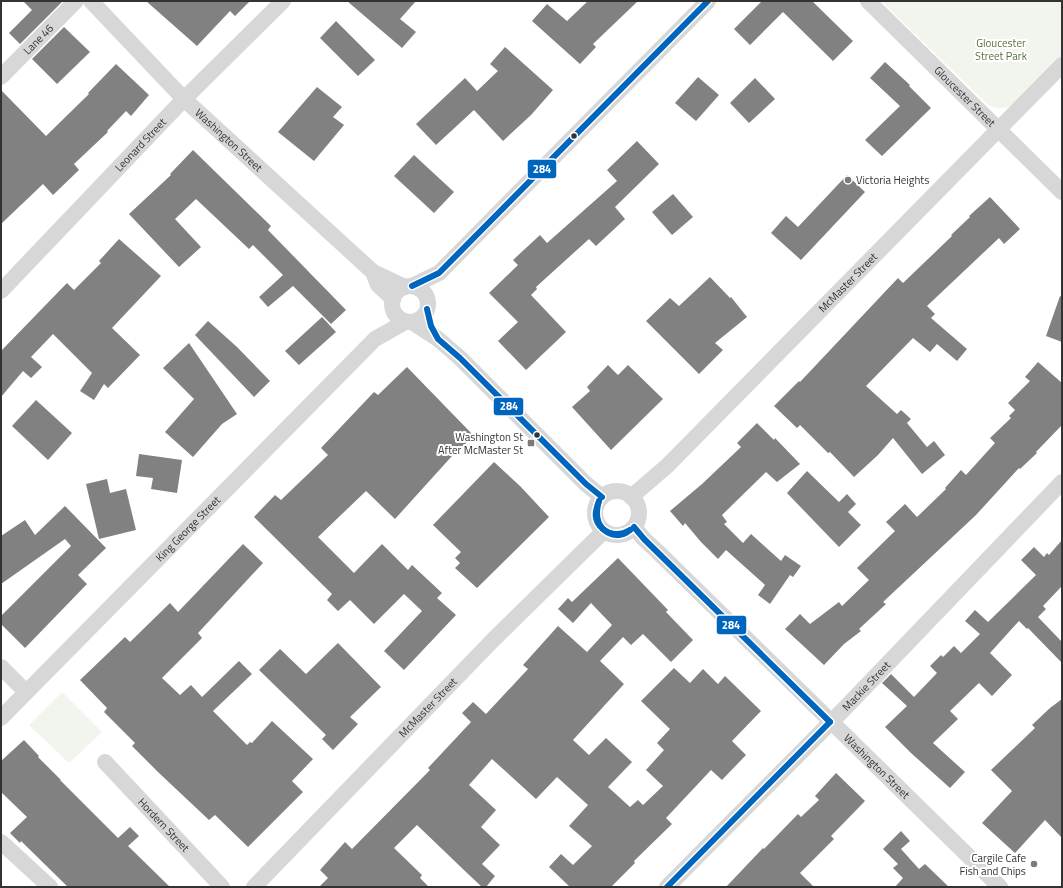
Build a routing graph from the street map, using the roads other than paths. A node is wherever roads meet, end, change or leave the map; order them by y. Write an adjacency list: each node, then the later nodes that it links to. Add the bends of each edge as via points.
1 (76, 1): 7 (street, Lane 46)
2 (91, 1): 8 (street, Washington Street)
3 (283, 1): 8 (street, Leonard Street)
4 (708, 1): 12 (street)
5 (868, 1): 9 (street, Gloucester Street)
6 (1062, 65): 9 (street, McMaster Street)
7 (1, 77)
8 (184, 98): 11 (street, Washington Street); 14 (street, Leonard Street)
9 (999, 130): 10 (street, Gloucester Street); 22 (street, McMaster Street, via 667,466)
10 (1062, 192)
11 (373, 272): 13 (street, Washington Street); 15 (street, Washington Street, via 378,285)
12 (439, 273): 13 (street); 16 (street)
13 (409, 287): 15 (street, via 400,290); 16 (street, via 422,290)
14 (1, 291)
15 (392, 303): 17 (street, via 396,316); 18 (street, King George Street)
16 (427, 304): 17 (street, via 422,318); 19 (street, via 431,326)
17 (408, 322): 18 (street, King George Street); 19 (street)
18 (375, 339): 26 (street, King George Street)
19 (438, 339): 21 (street)
20 (1062, 482): 28 (street, Mackie Street)
21 (602, 497): 22 (street, via 614,492 626,493); 24 (street, via 596,506 595,517)
22 (631, 497): 23 (street, via 639,511)
23 (634, 527): 24 (street, via 620,535); 28 (street, Washington Street)
24 (604, 531): 33 (street, McMaster Street, via 493,640)
25 (1, 668): 26 (street)
26 (26, 692): 27 (street, King George Street)
27 (1, 718)
28 (830, 722): 34 (street, Mackie Street); 35 (street, Washington Street)
29 (105, 762): 32 (street, Hordern Street)
30 (1, 842): 31 (street)
31 (47, 886)
32 (222, 887)
33 (254, 887)
34 (667, 887)
35 (1000, 887)

